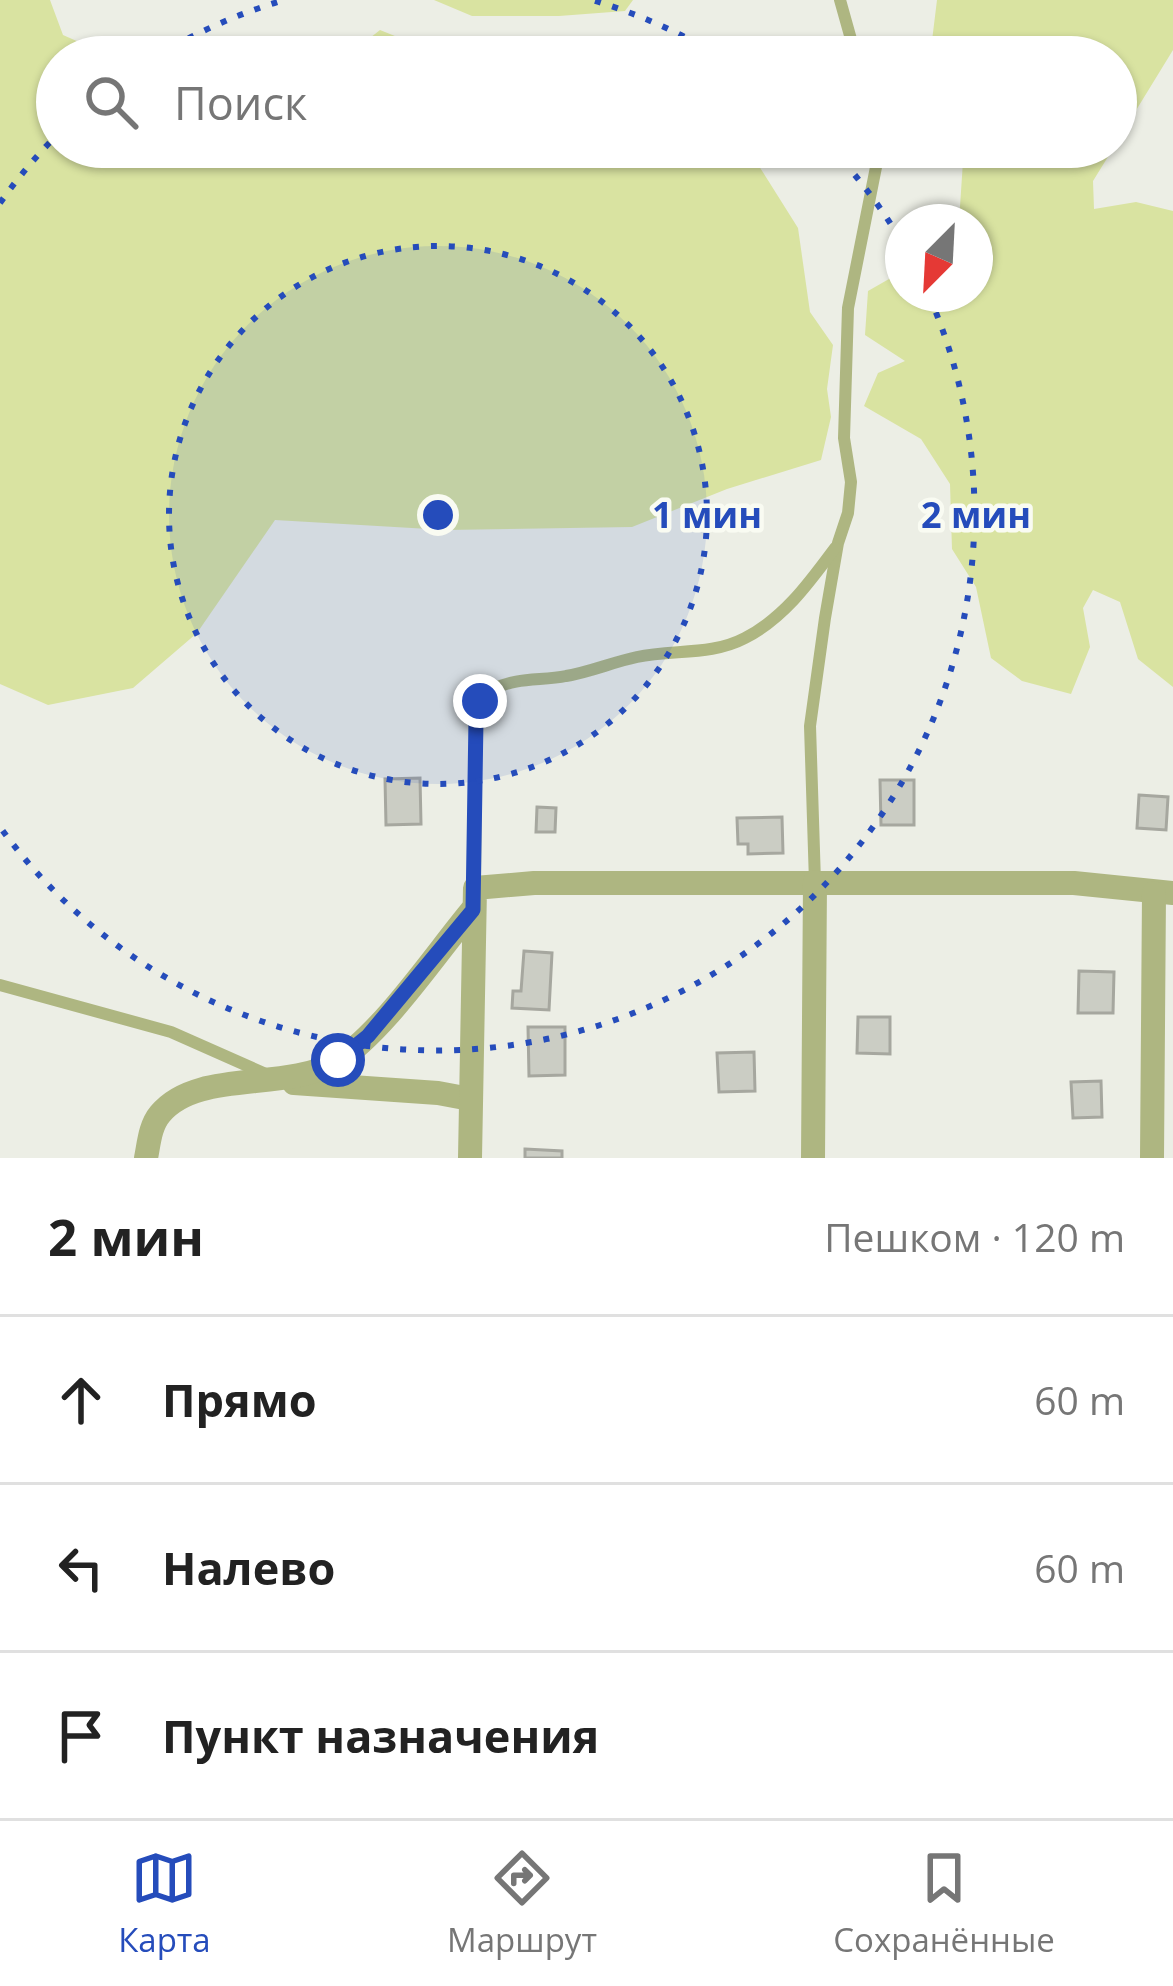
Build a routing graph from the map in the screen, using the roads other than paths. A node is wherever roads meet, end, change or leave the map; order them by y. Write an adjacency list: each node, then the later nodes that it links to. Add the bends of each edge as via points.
1 (840, 0): 2 (lane)
2 (850, 36)
3 (876, 168): 4 (lane, via 848,308 844,438 851,482)
4 (838, 543): 5 (lane, via 810,726); 7 (lane, via 776,619 744,639 490,691 476,719)
5 (815, 882): 6 (street, via 1074,883); 7 (street, via 534,883); 13 (street)
6 (1164, 893): 14 (street)
7 (474, 899): 9 (street, via 368,1036 310,1075); 10 (street)
8 (0, 985): 9 (lane, via 171,1032)
9 (280, 1081): 10 (street); 11 (street, via 211,1087 175,1101 158,1115)
10 (470, 1099): 12 (street)
11 (146, 1158)
12 (470, 1158)
13 (813, 1158)
14 (1152, 1158)

